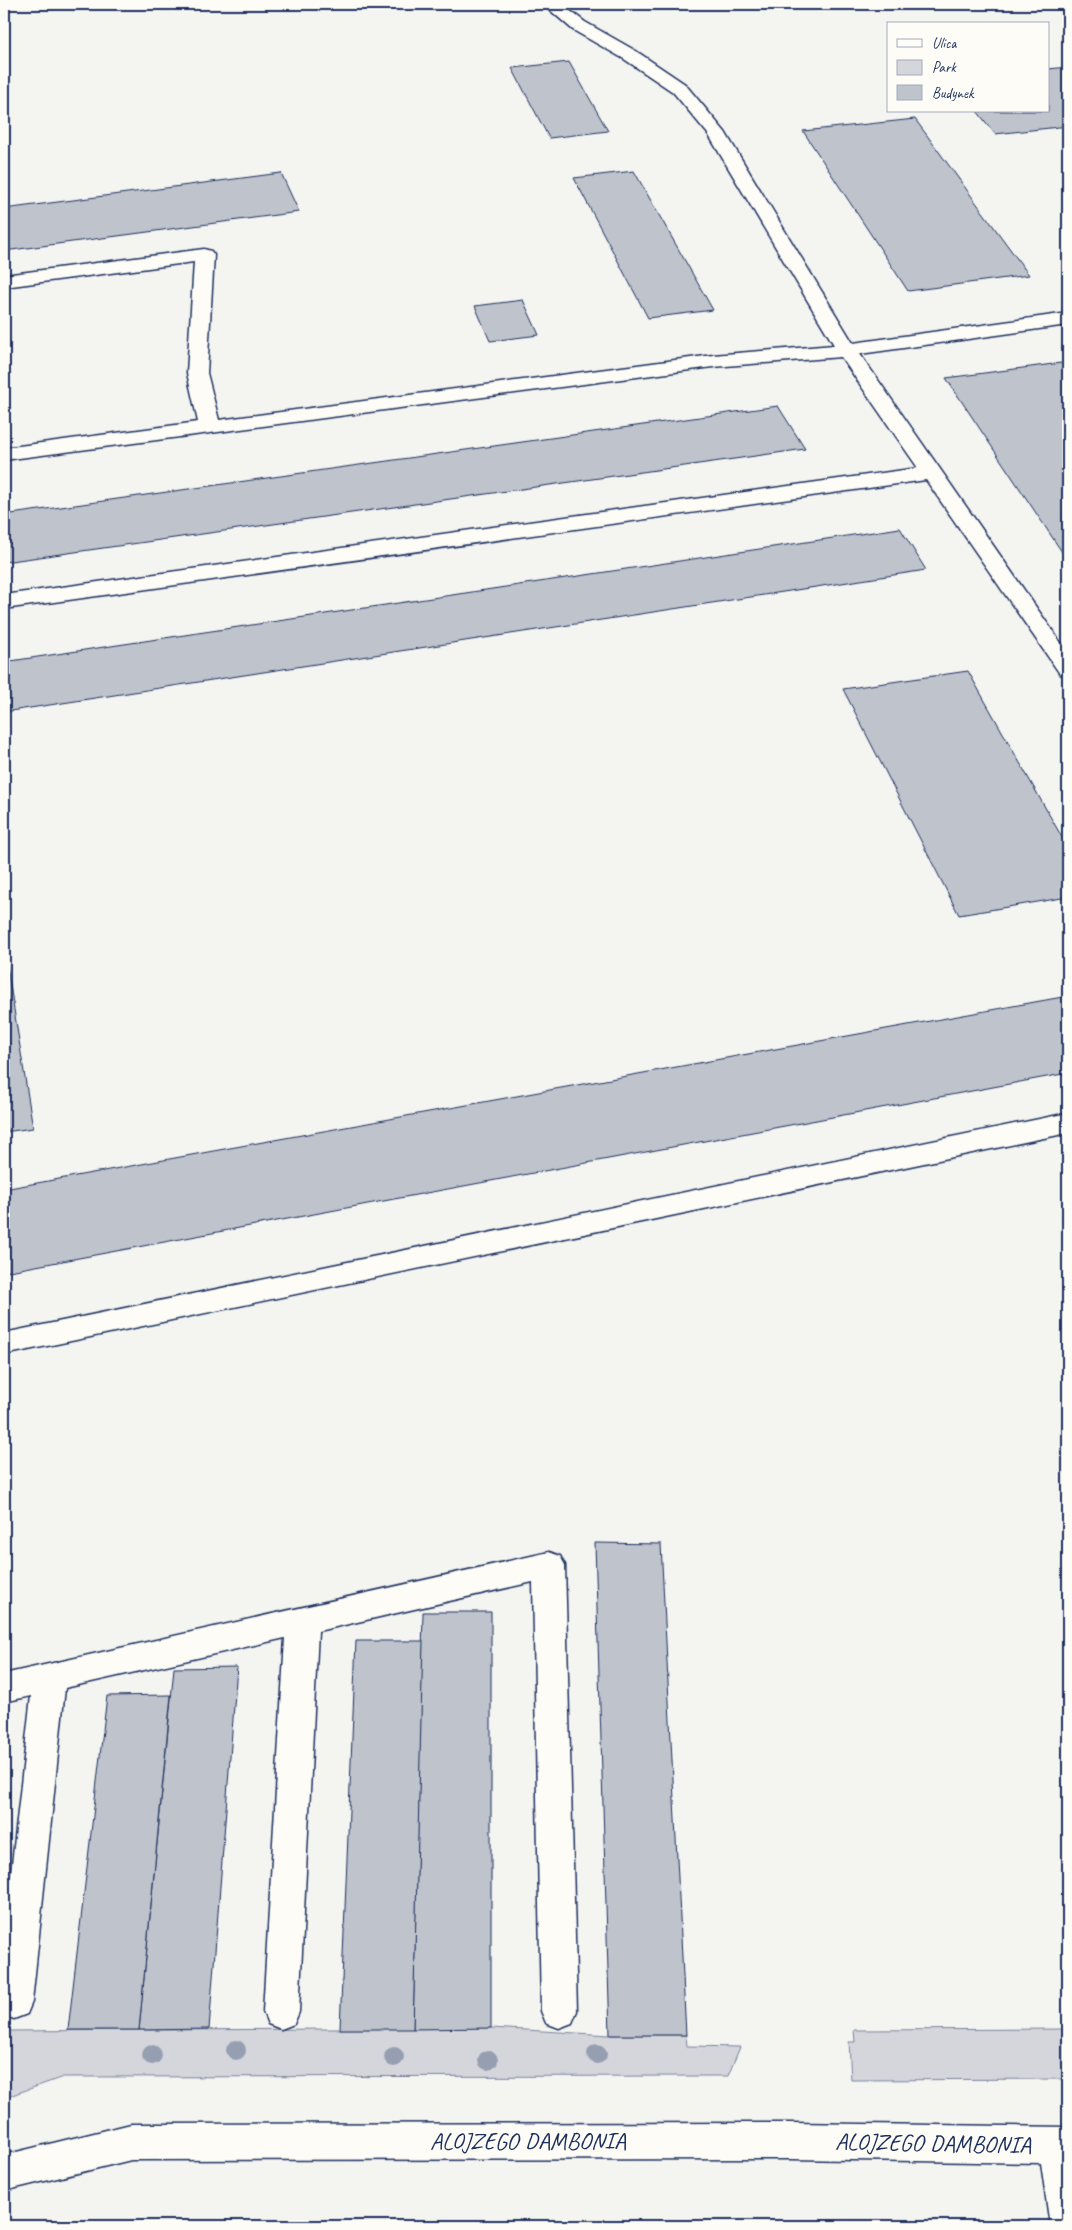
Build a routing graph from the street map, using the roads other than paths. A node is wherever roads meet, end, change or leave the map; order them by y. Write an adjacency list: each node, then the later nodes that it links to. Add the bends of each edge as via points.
1 (551, 4): 4 (street, via 579,26 630,54 679,88 716,132)
2 (4, 282): 5 (street, via 204,256 197,373)
3 (1068, 318): 4 (street)
4 (848, 350): 5 (street, via 713,361); 7 (street)
5 (210, 427): 6 (street)
6 (4, 454)
7 (932, 473): 8 (street); 9 (street)
8 (4, 602)
9 (1068, 669)
10 (1068, 1123): 11 (street)
11 (4, 1344)
12 (302, 1621): 13 (street); 16 (street, via 549,1565); 17 (street)
13 (50, 1678): 14 (street); 15 (street)
14 (4, 1688)
15 (14, 2002)
16 (560, 2011)
17 (281, 2012)
18 (1063, 2145): 19 (street, ALOJZEGO DAMBONIA, via 790,2141 131,2142); 20 (street, ALOJZEGO DAMBONIA)
19 (4, 2173)
20 (1068, 2224)

